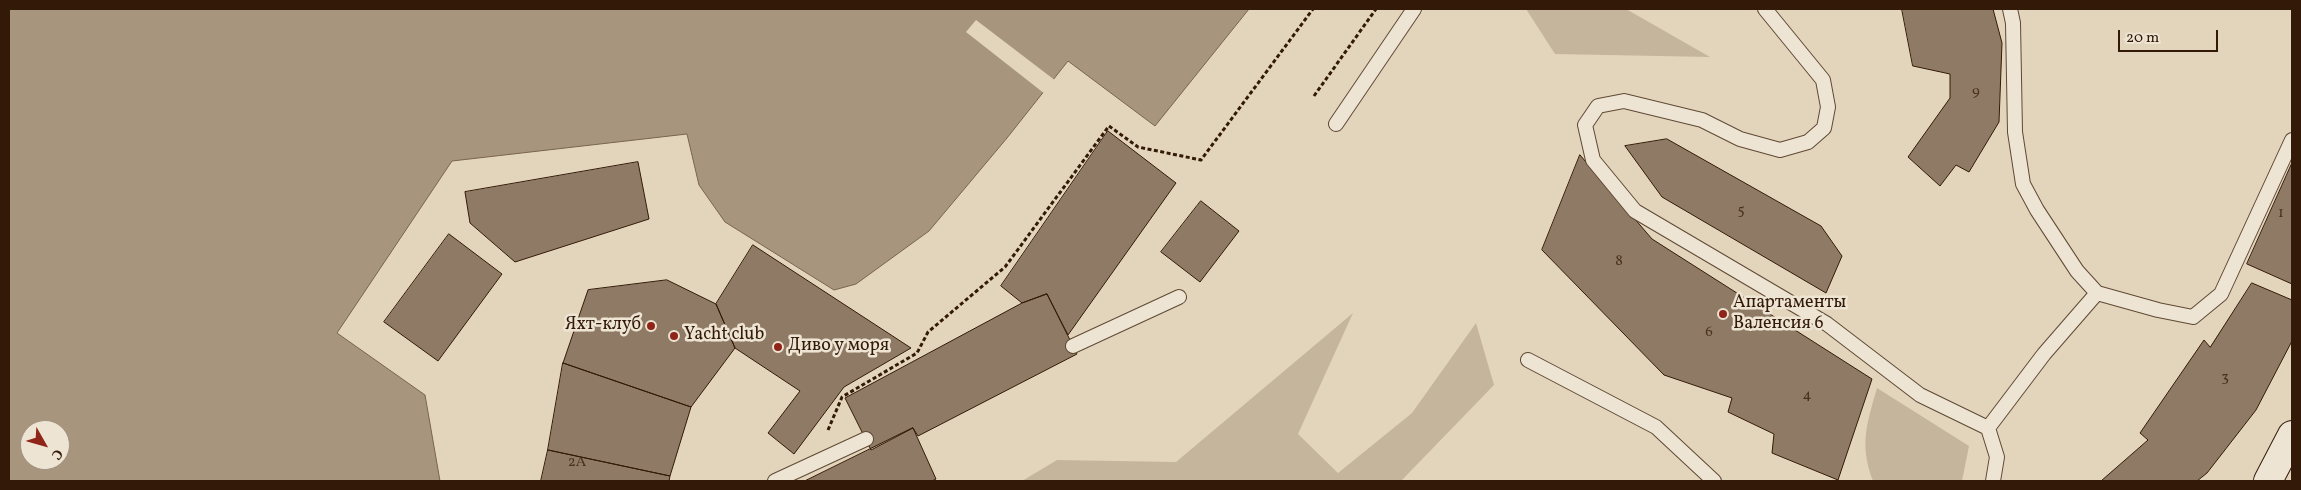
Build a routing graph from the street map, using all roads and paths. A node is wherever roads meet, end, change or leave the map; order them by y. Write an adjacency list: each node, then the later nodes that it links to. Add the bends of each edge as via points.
1 (1313, 9): 16 (path, via 1201,160 1138,147 1109,126 1006,267 928,332 917,353 842,396)
2 (1376, 9): 6 (path)
3 (1414, 9): 7 (lane)
4 (1765, 9): 13 (lane, via 1823,80 1828,107 1824,128 1808,142 1780,150 1740,139 1702,120 1624,101 1598,106 1585,125 1593,160 1635,211 1827,324 1920,395)
5 (2010, 9): 9 (lane, via 2015,132 2023,184 2073,264)
6 (1314, 96)
7 (1336, 124)
8 (2292, 140): 9 (lane, via 2221,294 2193,317)
9 (2097, 293): 13 (lane, via 2044,354)
10 (1179, 297): 11 (lane)
11 (1073, 346)
12 (1528, 360): 18 (lane, via 1656,427)
13 (1988, 428): 19 (lane, via 1997,457)
14 (2292, 435): 20 (main road)
15 (866, 439): 16 (lane)
16 (814, 463): 17 (lane)
17 (775, 481)
18 (1714, 481)
19 (1993, 481)
20 (2268, 481)

